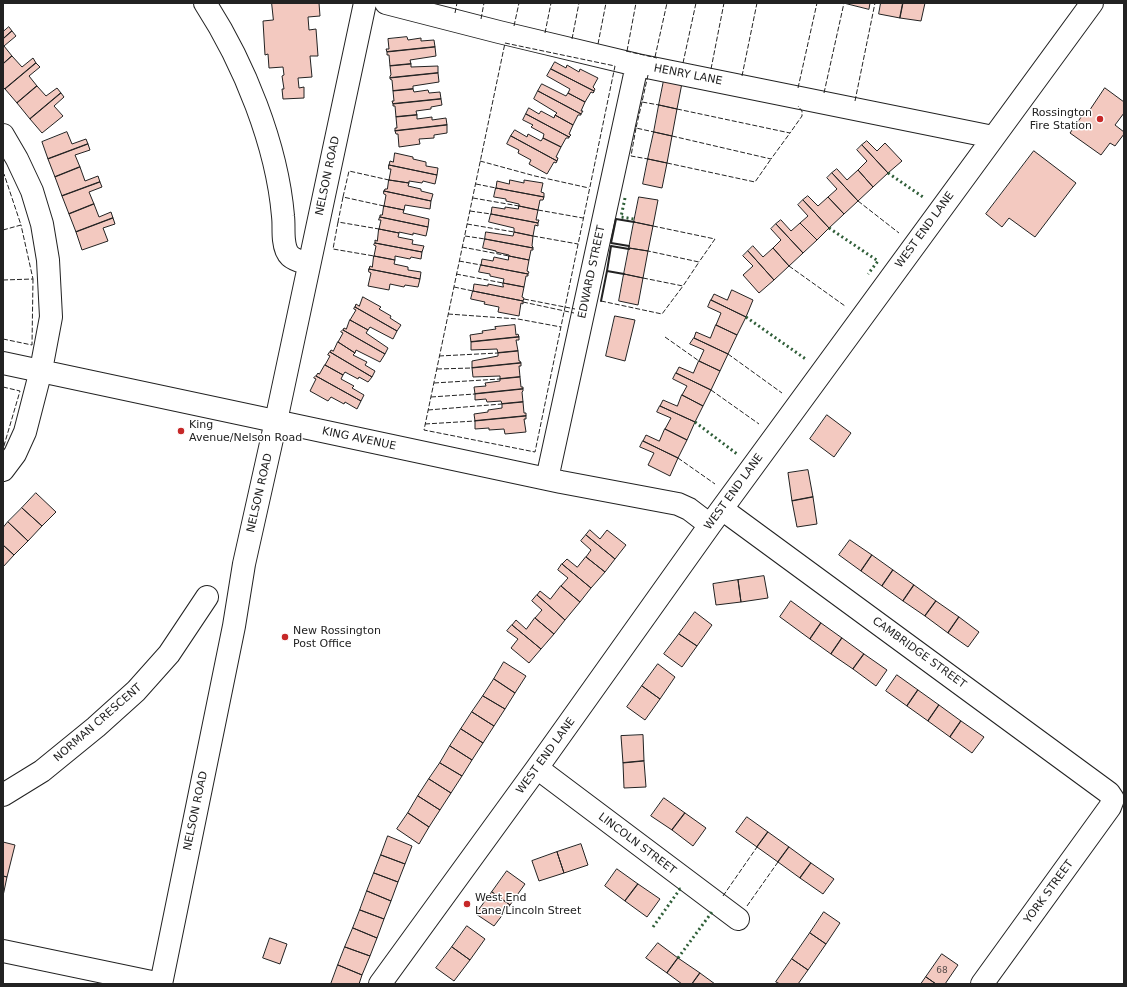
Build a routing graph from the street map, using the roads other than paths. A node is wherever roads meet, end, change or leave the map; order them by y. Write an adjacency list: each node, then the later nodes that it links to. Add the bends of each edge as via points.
1 (205, 3): 8 (street, via 240,66 261,119 276,171 286,252 292,259)
2 (365, 3): 8 (street, NELSON ROAD)
3 (386, 3): 5 (street, HENRY LANE)
4 (1092, 3): 7 (street, WEST END LANE)
5 (637, 65): 7 (street, HENRY LANE); 13 (street, EDWARD STREET)
6 (3, 135): 10 (street, via 32,191 42,224 48,260 51,317)
7 (993, 137): 14 (street, WEST END LANE)
8 (310, 264): 11 (street, NELSON ROAD)
9 (3, 363): 10 (street, KING AVENUE)
10 (41, 370): 11 (street, KING AVENUE); 12 (street, via 25,432 15,454)
11 (276, 421): 13 (street, KING AVENUE); 21 (street, NELSON ROAD, via 244,564 234,626)
12 (3, 470)
13 (547, 479): 14 (street, KING AVENUE, via 678,504)
14 (716, 517): 16 (street, WEST END LANE); 18 (street, CAMBRIDGE STREET, via 1102,788)
15 (207, 597): 17 (street, NORMAN CRESCENT, via 169,654 136,691 42,771)
16 (537, 768): 19 (street, LINCOLN STREET); 22 (street, WEST END LANE)
17 (3, 795)
18 (1113, 799): 23 (street, YORK STREET, via 1110,807)
19 (738, 919)
20 (3, 951): 21 (street)
21 (161, 984)
22 (380, 984)
23 (982, 984)

